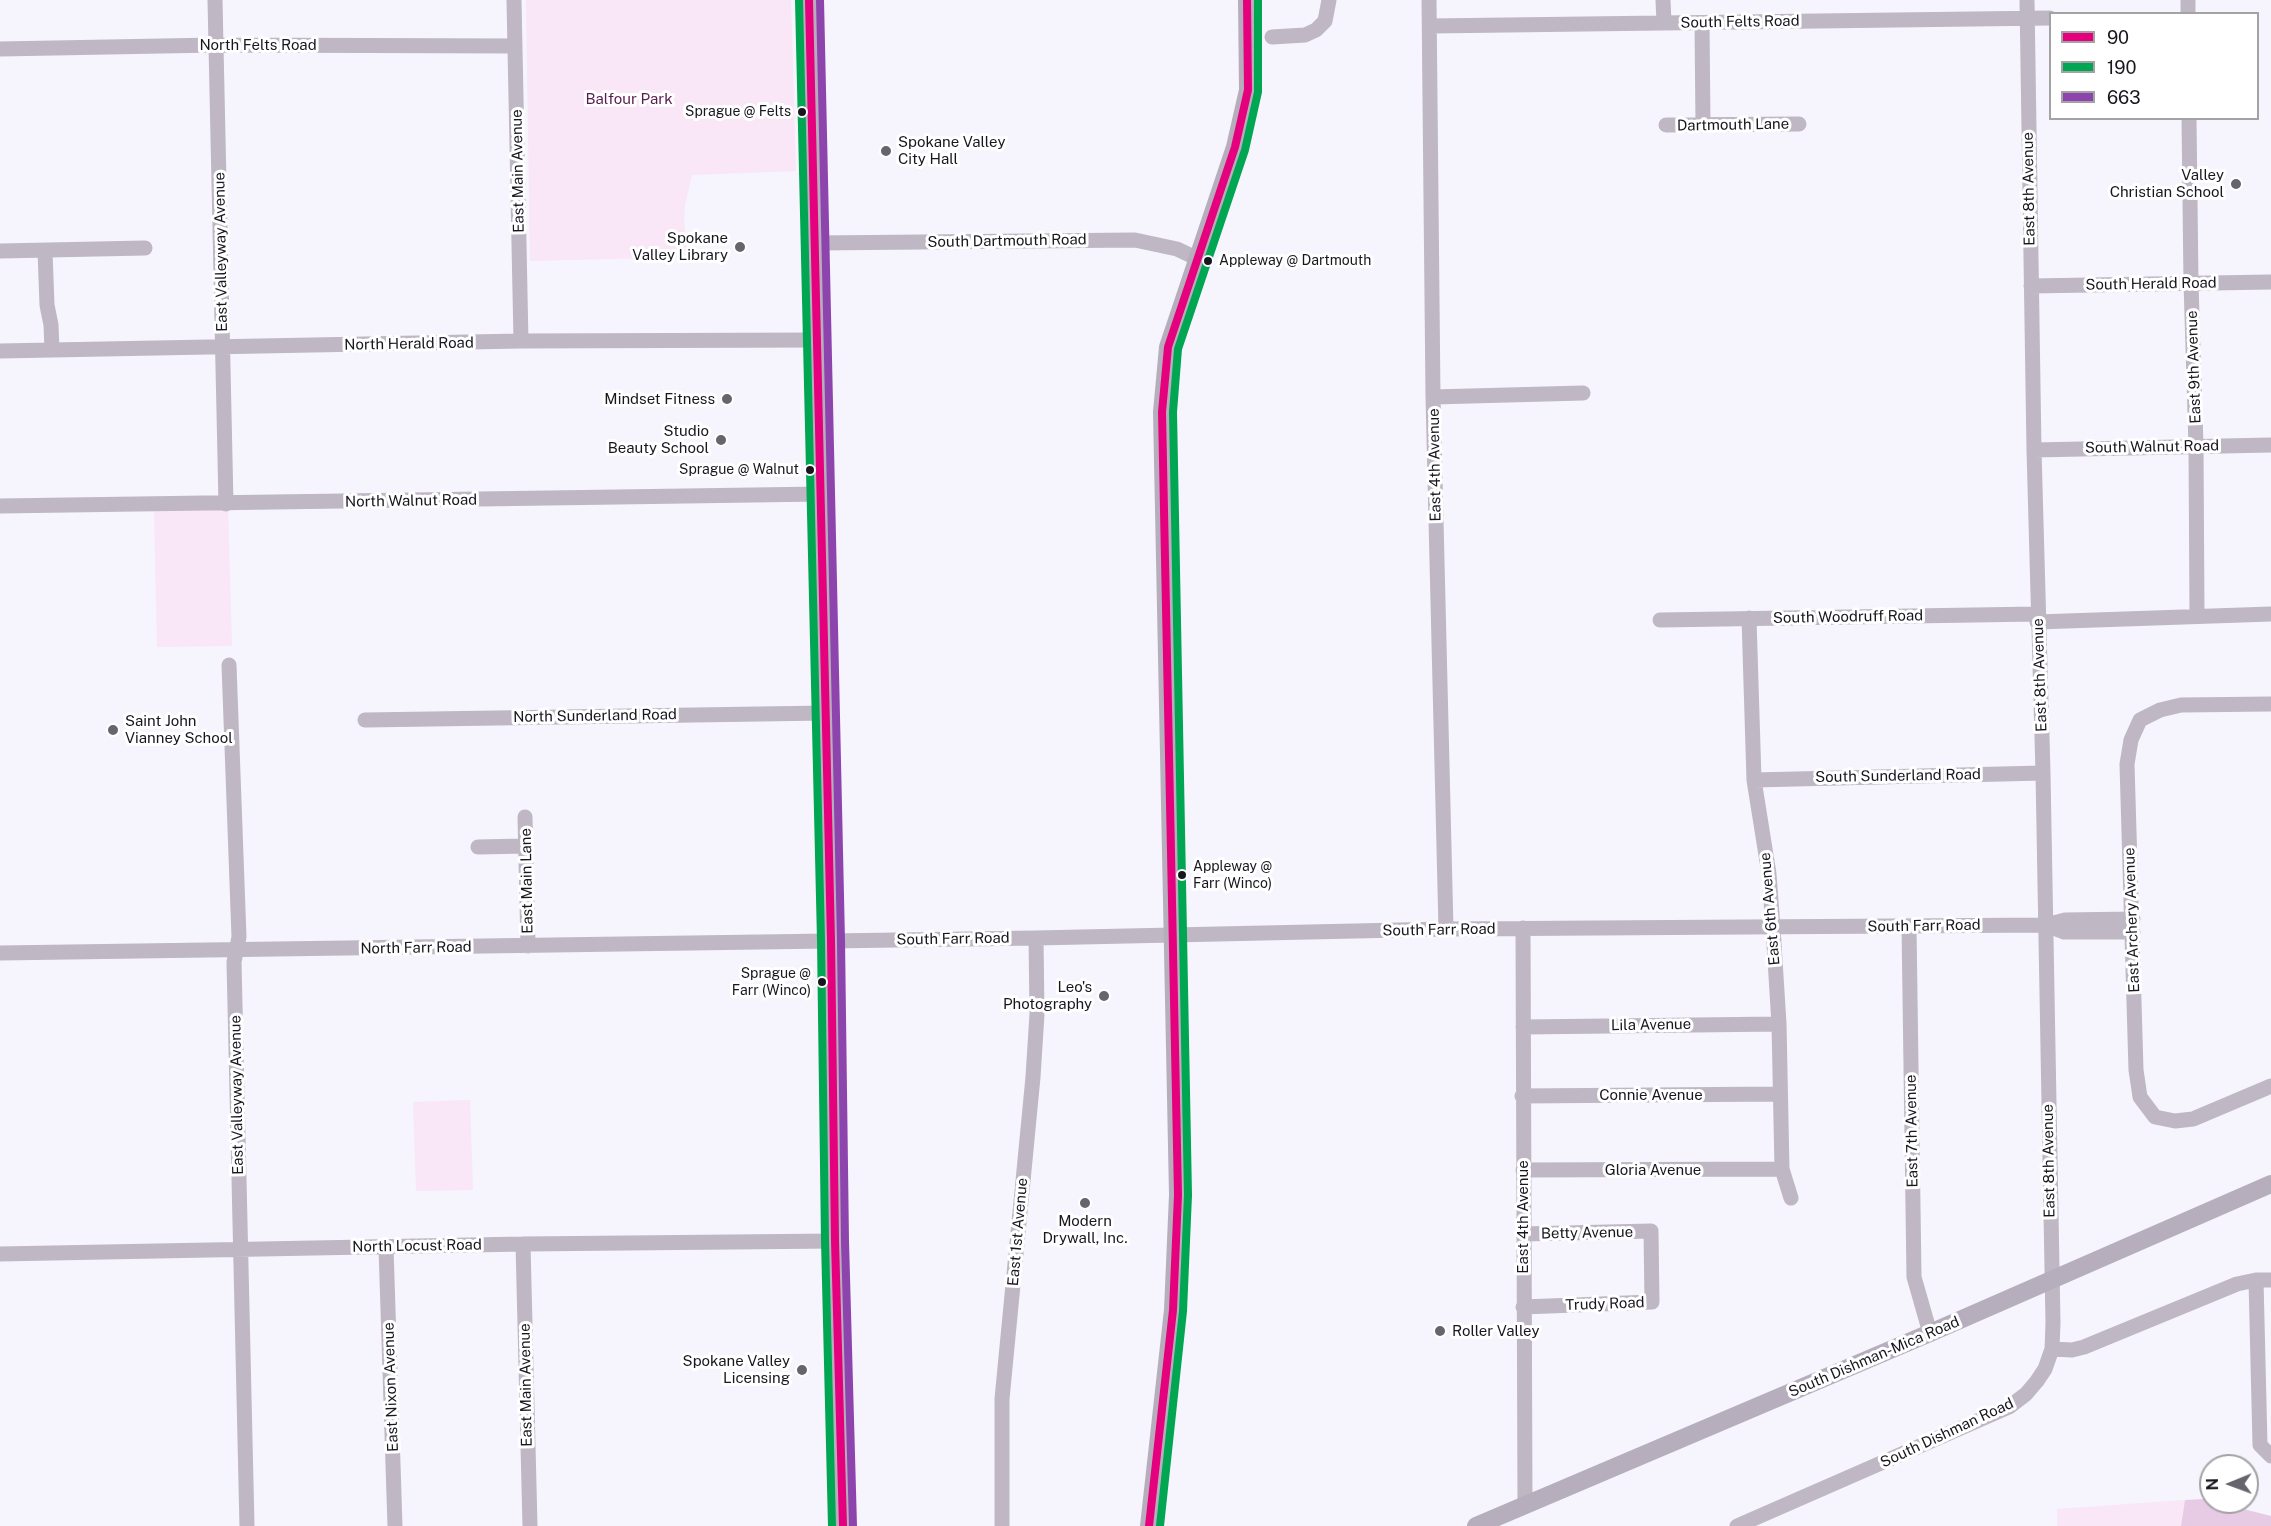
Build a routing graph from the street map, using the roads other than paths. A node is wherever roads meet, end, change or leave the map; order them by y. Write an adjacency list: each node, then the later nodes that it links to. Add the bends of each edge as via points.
1 (215, 0): 15 (street, East Valleyway Avenue)
2 (514, 0): 16 (street, East Main Avenue)
3 (809, 0): 22 (main road)
4 (1247, 0): 26 (main road, via 1248,90 1234,147)
5 (1329, 0): 14 (street, via 1325,21 1316,30 1305,35)
6 (1429, 0): 13 (street, East 4th Avenue)
7 (1664, 0): 12 (street)
8 (2027, 0): 10 (street, East 8th Avenue)
9 (2049, 18): 10 (street, South Felts Road)
10 (2027, 19): 11 (street, South Felts Road); 29 (street, East 8th Avenue)
11 (1702, 22): 12 (street, South Felts Road); 21 (street)
12 (1664, 23): 13 (street, South Felts Road)
13 (1430, 26): 36 (street, East 4th Avenue)
14 (1272, 37)
15 (216, 45): 16 (street, North Felts Road); 17 (street, North Felts Road); 32 (street, East Valleyway Avenue)
16 (515, 46): 31 (street, East Main Avenue)
17 (0, 49)
18 (2189, 120): 28 (street, East 9th Avenue)
19 (1799, 124): 21 (street, Dartmouth Lane)
20 (1666, 125): 21 (street, Dartmouth Lane)
21 (1703, 125)
22 (816, 243): 26 (street, South Dartmouth Road, via 1135,240 1177,249); 30 (main road)
23 (145, 248): 25 (street)
24 (0, 251): 25 (street)
25 (45, 251): 33 (street)
26 (1196, 258): 63 (main road, via 1168,347 1162,412)
27 (2271, 282): 28 (street, South Herald Road)
28 (2191, 283): 29 (street, South Herald Road); 38 (street, East 9th Avenue)
29 (2031, 286): 39 (street, East 8th Avenue)
30 (818, 340): 31 (street, North Herald Road); 40 (main road)
31 (521, 341): 32 (street, North Herald Road)
32 (223, 348): 33 (street, North Herald Road); 41 (street, East Valleyway Avenue)
33 (52, 350): 34 (street, North Herald Road)
34 (0, 351)
35 (1582, 393): 36 (street)
36 (1433, 397): 62 (street, East 4th Avenue)
37 (2271, 445): 38 (street, South Walnut Road)
38 (2196, 446): 39 (street, South Walnut Road); 44 (street, East 9th Avenue)
39 (2034, 450): 46 (street, East 8th Avenue)
40 (822, 494): 41 (street, North Walnut Road); 50 (main road)
41 (226, 504): 42 (street, North Walnut Road)
42 (0, 506)
43 (2271, 614): 44 (street, South Woodruff Road)
44 (2197, 615): 46 (street, South Woodruff Road)
45 (1749, 618): 46 (street, South Woodruff Road); 47 (street, South Woodruff Road); 53 (street, East 6th Avenue)
46 (2037, 618): 52 (street, East 8th Avenue)
47 (1659, 620)
48 (229, 665): 67 (street, East Valleyway Avenue)
49 (2271, 704): 58 (street, East Archery Avenue, via 2181,705 2140,720 2127,764)
50 (826, 713): 51 (street, North Sunderland Road); 65 (main road)
51 (365, 720)
52 (2043, 773): 53 (street, South Sunderland Road); 57 (street, East 8th Avenue)
53 (1754, 780): 61 (street, East 6th Avenue)
54 (525, 817): 55 (street, East Main Lane)
55 (526, 846): 56 (street); 66 (street, East Main Lane)
56 (478, 848)
57 (2046, 925): 58 (street, South Farr Road, via 2064,932); 59 (street, South Farr Road); 85 (street, East 8th Avenue)
58 (2133, 925): 71 (street, East Archery Avenue, via 2136,1070 2140,1097 2155,1117 2193,1119)
59 (1909, 926): 61 (street, South Farr Road); 88 (street, East 7th Avenue, via 1914,1277)
60 (1523, 928): 61 (street, South Farr Road); 62 (street, South Farr Road); 70 (street, East 4th Avenue)
61 (1773, 928): 69 (street, East 6th Avenue)
62 (1446, 929): 63 (street, South Farr Road)
63 (1174, 935): 64 (street, South Farr Road); 97 (main road, via 1178,1196 1173,1310)
64 (1036, 938): 65 (street, South Farr Road); 96 (street, East 1st Avenue, via 1035,1046 1002,1399)
65 (831, 940): 66 (street, North Farr Road); 80 (main road)
66 (528, 946): 67 (street, North Farr Road)
67 (236, 950): 68 (street, North Farr Road); 83 (street, East Valleyway Avenue)
68 (0, 953)
69 (1779, 1024): 70 (street, Lila Avenue); 72 (street, East 6th Avenue)
70 (1523, 1027): 73 (street, East 4th Avenue)
71 (2271, 1086)
72 (1780, 1094): 73 (street, Connie Avenue); 74 (street, East 6th Avenue)
73 (1522, 1096): 75 (street, East 4th Avenue)
74 (1782, 1169): 75 (street, Gloria Avenue); 77 (street, East 6th Avenue)
75 (1523, 1170): 79 (street, East 4th Avenue)
76 (2271, 1184): 85 (main road, South Dishman-Mica Road)
77 (1791, 1198)
78 (1651, 1231): 79 (street, Betty Avenue); 87 (street, Trudy Road, via 1652,1302)
79 (1523, 1234): 87 (street, East 4th Avenue)
80 (835, 1241): 81 (street, North Locust Road); 95 (main road)
81 (523, 1244): 82 (street, North Locust Road); 94 (street, East Main Avenue)
82 (386, 1248): 83 (street, North Locust Road); 93 (street, East Nixon Avenue)
83 (241, 1249): 84 (street, North Locust Road); 92 (street, East Valleyway Avenue)
84 (0, 1254)
85 (2051, 1280): 88 (main road, South Dishman-Mica Road); 89 (street, East 8th Avenue)
86 (2264, 1280): 89 (street, via 2236,1284 2084,1347); 90 (street, via 2260,1445)
87 (1523, 1307): 91 (street, East 4th Avenue)
88 (1930, 1333): 91 (main road, South Dishman-Mica Road)
89 (2052, 1349): 99 (street, South Dishman Road, via 2037,1381 1999,1413)
90 (2271, 1456)
91 (1525, 1506): 98 (main road, South Dishman-Mica Road)
92 (247, 1526)
93 (395, 1526)
94 (530, 1526)
95 (843, 1526)
96 (1002, 1526)
97 (1149, 1526)
98 (1476, 1526)
99 (1737, 1526)

